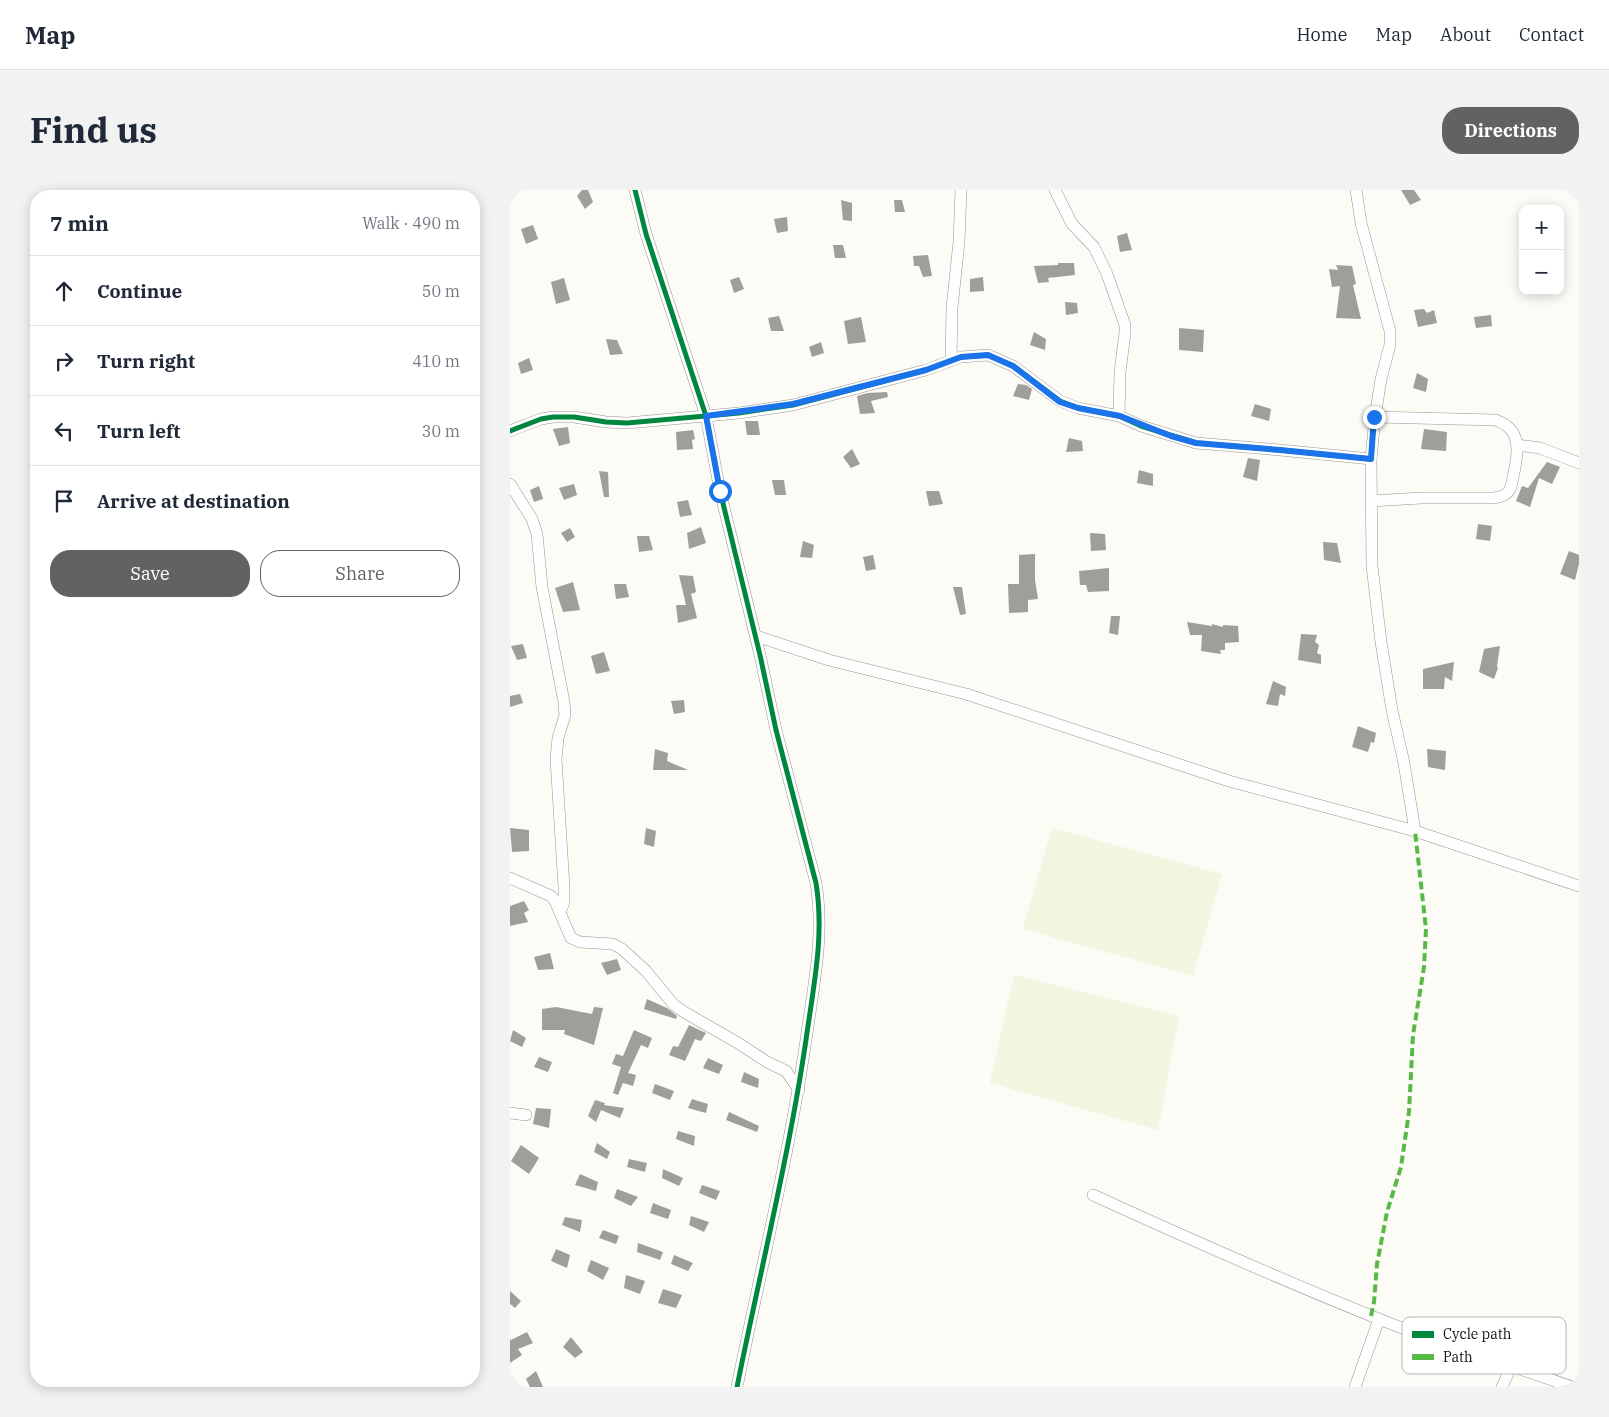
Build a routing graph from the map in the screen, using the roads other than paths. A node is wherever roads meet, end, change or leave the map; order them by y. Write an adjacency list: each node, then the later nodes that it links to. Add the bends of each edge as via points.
1 (635, 190): 6 (street, via 646,234)
2 (961, 190): 5 (street)
3 (1055, 190): 7 (street, via 1072,224 1094,247 1108,274 1124,325)
4 (1356, 190): 8 (street, via 1361,223 1390,331 1390,345)
5 (951, 360): 6 (street, via 926,370 793,404); 7 (street, via 988,355 1013,366 1060,402)
6 (706, 416): 9 (street, via 627,423 553,417); 15 (street, via 720,491)
7 (1120, 416): 11 (street, via 1196,443)
8 (1374, 417): 10 (street, via 1496,420 1507,426); 11 (street)
9 (510, 431)
10 (1518, 445): 12 (street, via 1540,448); 14 (street, via 1510,488 1503,496)
11 (1371, 459): 14 (street)
12 (1579, 464)
13 (510, 484): 19 (street, via 532,519 537,534 542,587 564,702 565,715 556,759 564,887)
14 (1371, 501): 16 (street, via 1372,566 1381,642)
15 (756, 636): 16 (street, via 829,660 966,694 1229,781); 20 (street, via 820,907 820,943)
16 (1415, 831): 18 (street)
17 (510, 878): 19 (street, via 550,896)
18 (1579, 886)
19 (560, 913): 20 (street, via 571,938 622,948 674,1005 786,1071)
20 (799, 1090): 28 (street)
21 (510, 1113): 22 (street)
22 (526, 1115)
23 (1092, 1196): 24 (street)
24 (1379, 1319): 25 (street); 29 (street)
25 (1402, 1328)
26 (1508, 1374): 30 (street)
27 (1537, 1374): 31 (street)
28 (737, 1387)
29 (1355, 1387)
30 (1502, 1387)
31 (1572, 1387)

